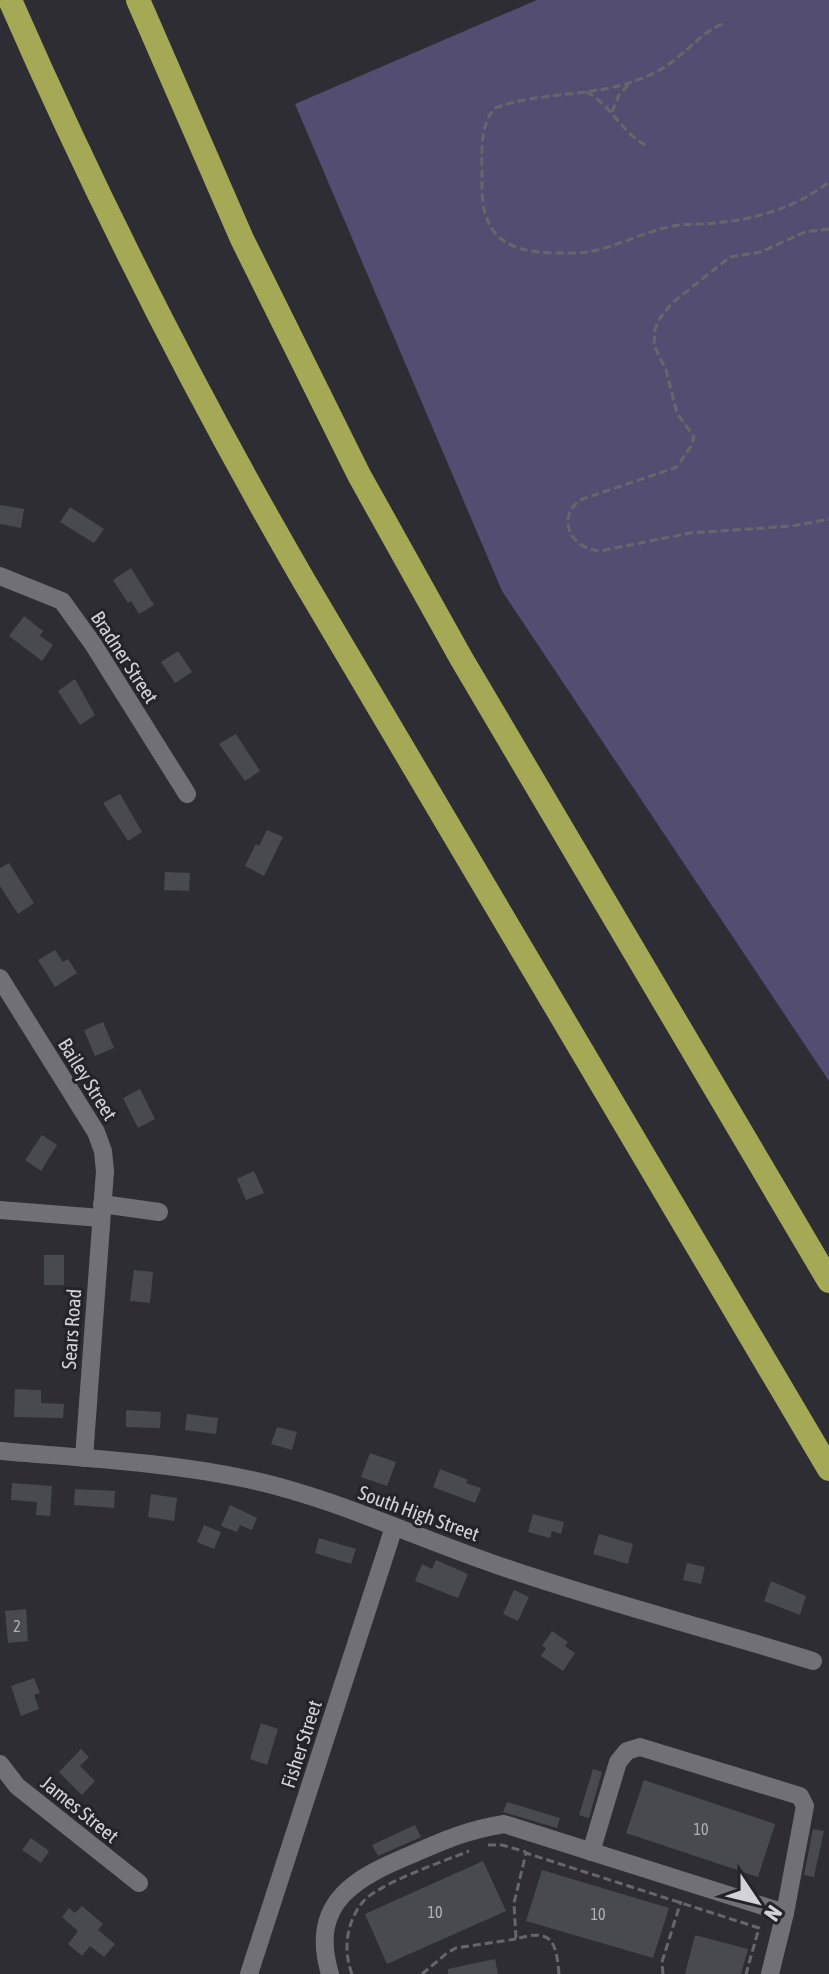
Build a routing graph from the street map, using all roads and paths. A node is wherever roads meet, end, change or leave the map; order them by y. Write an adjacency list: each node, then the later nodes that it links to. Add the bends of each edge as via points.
1 (10, 0): 20 (highway, via 127,252 230,451)
2 (138, 0): 17 (highway, via 242,239 365,486)
3 (722, 24): 4 (path, via 699,36 672,63)
4 (630, 83): 5 (path); 6 (path)
5 (586, 92): 6 (path); 8 (path, via 504,105 487,119 482,205 487,223 504,242 523,251 595,251 669,226 741,220 778,211)
6 (612, 112): 7 (path)
7 (647, 146)
8 (829, 182)
9 (829, 229): 10 (path, via 805,232 761,252 733,255 667,308 656,325 654,345 677,413 694,437 691,446 677,467 580,500 567,521 583,545 600,551 690,533)
10 (829, 519)
11 (0, 576): 12 (street, Bradner Street, via 62,601)
12 (187, 794)
13 (0, 978): 15 (street, Bailey Street, via 96,1132 103,1151)
14 (0, 1210): 15 (street)
15 (102, 1211): 16 (street); 19 (street, Sears Road)
16 (159, 1212)
17 (829, 1281)
18 (0, 1451): 19 (street, South High Street)
19 (84, 1458): 21 (street, South High Street, via 247,1479)
20 (829, 1469)
21 (394, 1527): 22 (street, South High Street, via 570,1590); 34 (street, Fisher Street)
22 (813, 1661)
23 (0, 1764): 30 (street, James Street, via 17,1786)
24 (532, 1833): 27 (street); 28 (path); 35 (street, via 504,1824 472,1829 371,1872 350,1887 326,1926)
25 (481, 1847): 28 (path, via 502,1845)
26 (473, 1849): 36 (path, via 363,1901 348,1927)
27 (591, 1852): 29 (street); 32 (street, via 618,1762 627,1751 640,1747 800,1796 805,1806)
28 (526, 1853): 31 (path); 33 (path, via 514,1903)
29 (687, 1882): 31 (path); 32 (street)
30 (139, 1883)
31 (680, 1903): 39 (path); 40 (path, via 759,1928)
32 (785, 1913): 41 (street)
33 (516, 1939): 37 (path, via 456,1948); 38 (path, via 548,1937 556,1948)
34 (249, 1974)
35 (330, 1974)
36 (352, 1974)
37 (422, 1974)
38 (559, 1974)
39 (663, 1974)
40 (746, 1974)
41 (770, 1974)

